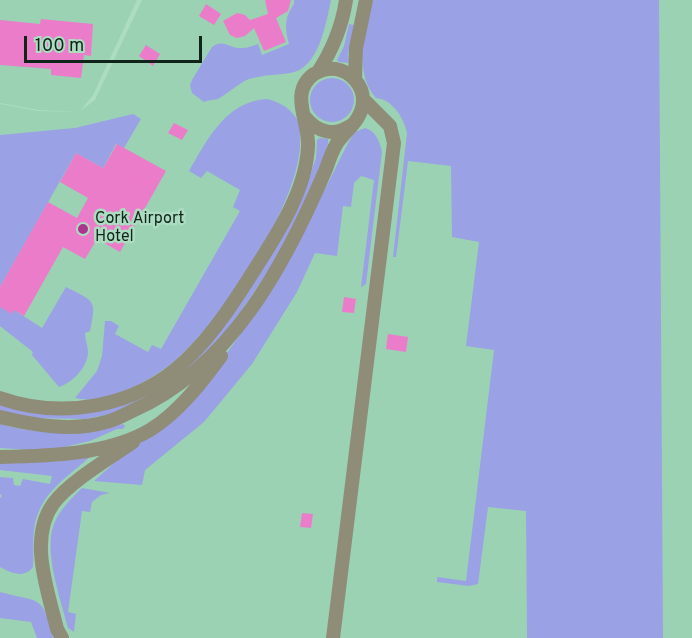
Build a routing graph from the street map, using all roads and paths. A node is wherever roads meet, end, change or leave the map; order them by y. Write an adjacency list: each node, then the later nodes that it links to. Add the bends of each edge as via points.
1 (346, 0): 3 (street, via 334,45)
2 (366, 0): 4 (street, via 356,48)
3 (318, 72): 4 (street, via 338,69); 7 (street, via 301,93)
4 (355, 79): 5 (street)
5 (363, 99): 6 (street); 8 (street)
6 (377, 113): 8 (street, via 365,113); 15 (street, via 390,126 394,143)
7 (305, 117): 8 (street, via 320,130 329,132 339,131); 10 (street, via 309,134 307,160 285,217 234,301 186,360 152,385 104,404 67,409)
8 (357, 119): 9 (street, via 338,143 305,217)
9 (240, 324): 11 (street, via 181,384 106,423 68,427); 12 (street, via 195,389)
10 (0, 398)
11 (0, 417)
12 (150, 430): 13 (street, via 92,450); 14 (street, via 67,489 44,522 42,562)
13 (0, 457)
14 (62, 638)
15 (333, 638)

